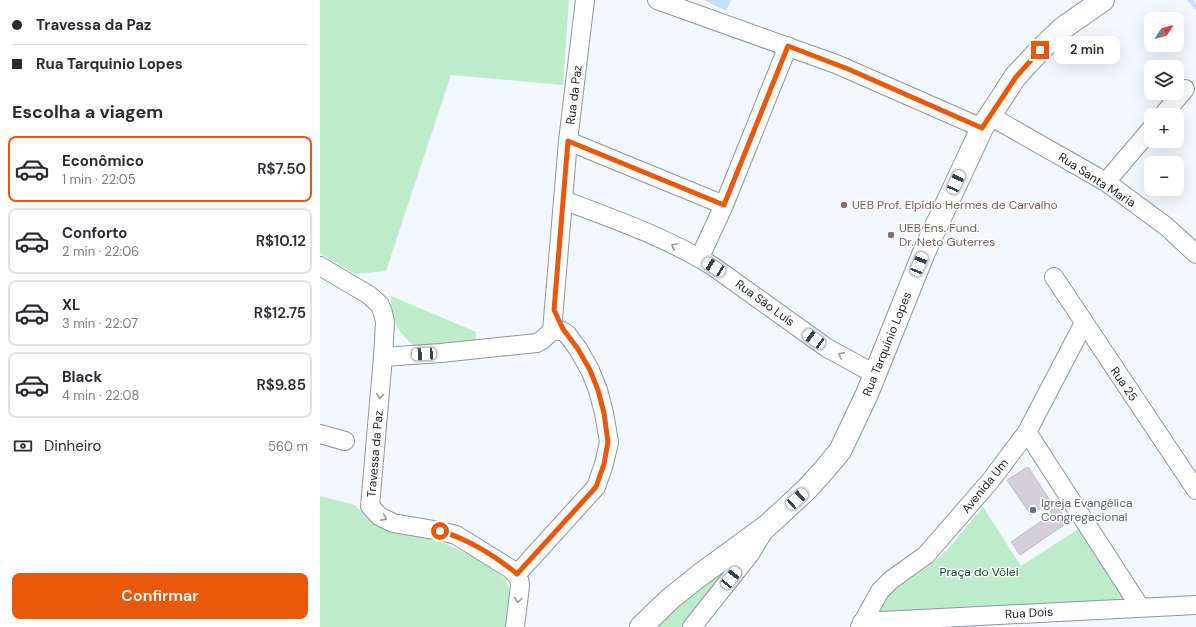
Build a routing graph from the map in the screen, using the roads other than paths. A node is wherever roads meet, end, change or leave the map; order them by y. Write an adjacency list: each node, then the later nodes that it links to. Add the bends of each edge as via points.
1 (585, 0): 9 (street, Rua da Paz)
2 (657, 0): 4 (street, Rua Santa Maria)
3 (1103, 0): 7 (main road, Rua Tarquinio Lopes, via 1063,28 1040,50 1016,77)
4 (788, 46): 7 (street, Rua Santa Maria); 12 (street)
5 (1185, 89): 6 (street)
6 (1169, 108)
7 (986, 122): 10 (street, Rua Santa Maria); 20 (main road, Rua Tarquinio Lopes, via 925,250)
8 (1144, 137): 10 (street)
9 (568, 141): 11 (street, Rua da Paz); 12 (street)
10 (1106, 182): 13 (street, Rua Santa Maria, via 1167,227)
11 (563, 200): 14 (street, Rua São Luís, one-way to 11, via 625,223); 18 (street, Rua da Paz, via 554,310 560,324)
12 (724, 205): 14 (street)
13 (1196, 254)
14 (700, 258): 20 (street, Rua São Luís, one-way to 14, via 827,348)
15 (320, 266): 19 (street, via 369,295 380,305 385,322)
16 (1054, 277): 17 (street, Rua 25)
17 (1084, 323): 21 (street, Avenida Um); 24 (street, Rua 25)
18 (560, 332): 19 (street, via 537,343); 26 (street, Rua da Paz, via 578,349 590,370 604,413 608,442 596,487)
19 (383, 357): 26 (street, Travessa da Paz, one-way to 26, via 370,506 379,516 393,523 456,535)
20 (875, 374): 25 (main road, Rua Tarquinio Lopes, via 840,451 807,489)
21 (1027, 432): 28 (street); 29 (street, Avenida Um, via 991,480 926,554 880,591)
22 (320, 434): 23 (street)
23 (345, 441)
24 (1196, 490)
25 (767, 526): 31 (main road, Rua Tarquinio Lopes, via 670,599); 32 (street, Rua Tarquinio Lopes, via 750,554)
26 (517, 574): 30 (street, one-way to 30, via 520,586)
27 (1196, 604): 28 (street, Rua Dois)
28 (1140, 608): 29 (street, Rua Dois)
29 (861, 624)
30 (515, 627)
31 (641, 627)
32 (692, 627)

